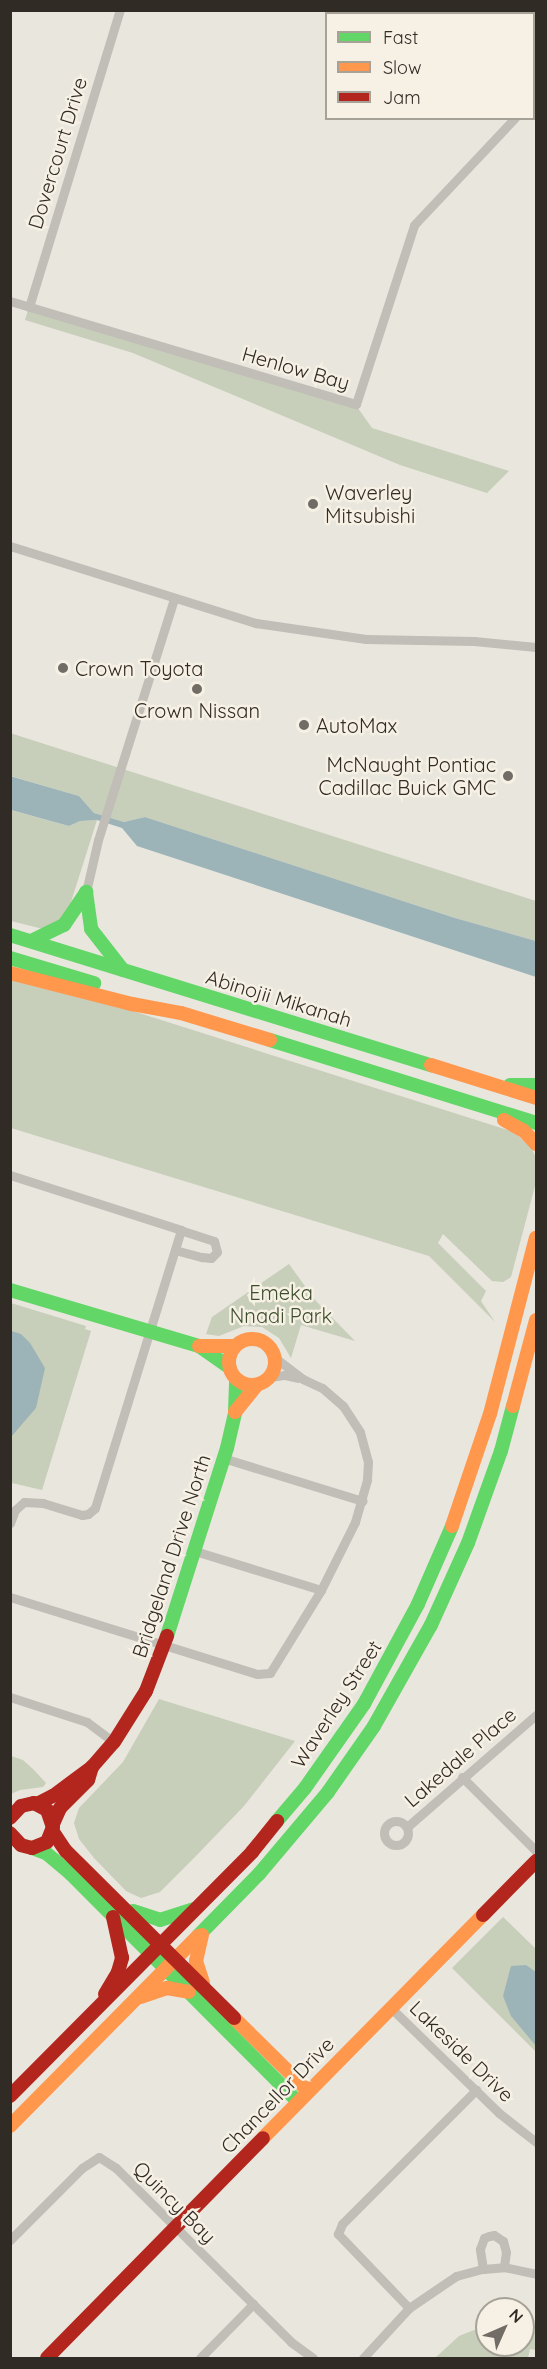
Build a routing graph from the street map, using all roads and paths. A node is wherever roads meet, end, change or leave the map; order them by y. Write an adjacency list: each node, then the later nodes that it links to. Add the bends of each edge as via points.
1 (120, 10): 4 (street, Dovercourt Drive)
2 (513, 120): 4 (street, Henlow Bay, via 414,225 356,404)
3 (10, 301): 4 (street, Henlow Bay)
4 (29, 307)
5 (10, 546): 6 (street)
6 (174, 599): 7 (street, via 256,623 321,634); 8 (street, via 98,840)
7 (537, 647)
8 (86, 892): 10 (main road, via 64,925); 12 (main road, via 91,929)
9 (10, 935): 10 (main road, Abinojii Mikanah)
10 (31, 941): 12 (main road, Abinojii Mikanah)
11 (10, 957): 14 (main road)
12 (123, 970): 15 (main road, Abinojii Mikanah)
13 (10, 973): 14 (main road)
14 (181, 1013): 18 (main road)
15 (493, 1084): 16 (main road); 17 (main road, Abinojii Mikanah)
16 (537, 1085)
17 (537, 1098)
18 (484, 1107): 19 (main road); 20 (main road, via 524,1131)
19 (537, 1123)
20 (537, 1144)
21 (10, 1175): 22 (street)
22 (181, 1230): 24 (street); 24 (street, via 214,1241 217,1252 211,1258)
23 (537, 1238): 58 (main road, Waverley Street, via 475,1465 446,1544 418,1604 375,1685 318,1770 259,1844)
24 (175, 1250): 27 (street)
25 (10, 1290): 27 (main road)
26 (537, 1320): 60 (main road, Waverley Street, via 483,1505 450,1585 414,1657 374,1726 328,1792)
27 (149, 1332): 28 (main road); 38 (street, via 93,1512 82,1515 43,1503 24,1502 15,1510)
28 (199, 1346): 29 (main road); 31 (main road)
29 (234, 1346): 30 (main road, via 245,1339 258,1339 270,1346); 31 (main road, via 228,1360)
30 (275, 1358): 32 (main road); 33 (street)
31 (232, 1373): 34 (main road, via 242,1383); 35 (main road, Bridgeland Drive North)
32 (270, 1377): 33 (street); 34 (main road)
33 (303, 1379): 37 (street, via 334,1396 360,1432 368,1462)
34 (257, 1385): 35 (main road, Bridgeland Drive North)
35 (235, 1412): 36 (main road, Bridgeland Drive North)
36 (223, 1458): 37 (street); 39 (main road, Bridgeland Drive North)
37 (363, 1501): 40 (street)
38 (10, 1523)
39 (195, 1551): 40 (street); 42 (main road, Bridgeland Drive North)
40 (321, 1590): 42 (street, via 278,1664 266,1674)
41 (10, 1597): 42 (street)
42 (166, 1645): 45 (main road, Bridgeland Drive North, via 146,1690)
43 (10, 1697): 45 (street, via 87,1722)
44 (537, 1715): 47 (street, Lakedale Place)
45 (114, 1742): 46 (main road, Bridgeland Drive North)
46 (92, 1767): 48 (main road, Bridgeland Drive North); 51 (main road, Bridgeland Drive North, via 88,1780 60,1808)
47 (462, 1777): 50 (street, Lakedale Place); 54 (street)
48 (37, 1804): 49 (main road, Bridgeland Drive North, via 21,1806); 51 (main road, via 47,1810)
49 (10, 1818)
50 (407, 1827)
51 (53, 1828): 53 (main road, via 47,1842); 57 (main road, via 66,1851)
52 (10, 1833): 53 (main road, via 18,1843)
53 (29, 1847): 55 (main road); 59 (main road, via 46,1853)
54 (537, 1851)
55 (10, 1854)
56 (537, 1861): 66 (main road, Chancellor Drive)
57 (121, 1904): 58 (main road, via 147,1918 160,1920); 61 (main road)
58 (198, 1908): 61 (main road, Waverley Street)
59 (112, 1915): 61 (main road); 65 (main road, via 121,1945 121,1962)
60 (203, 1932): 62 (main road, Waverley Street); 63 (main road, via 196,1961)
61 (157, 1950): 62 (main road); 65 (main road, Waverley Street)
62 (171, 1964): 63 (main road); 64 (main road, Waverley Street)
63 (198, 1990): 64 (main road, via 167,1988); 68 (main road); 70 (main road)
64 (137, 1999): 71 (main road, Waverley Street)
65 (99, 2007): 69 (main road, Waverley Street)
66 (391, 2008): 67 (street, Lakeside Drive); 68 (main road, Chancellor Drive)
67 (476, 2090): 72 (street, Lakeside Drive); 79 (street, via 342,2224 338,2234)
68 (308, 2091): 70 (main road, Chancellor Drive)
69 (10, 2096)
70 (298, 2102): 73 (main road, Chancellor Drive)
71 (10, 2126)
72 (537, 2142)
73 (176, 2228): 74 (street, Quincy Bay, via 108,2160 99,2157 82,2168); 78 (street, Quincy Bay); 80 (main road, Chancellor Drive)
74 (10, 2240)
75 (504, 2267): 76 (street); 76 (street, via 504,2241 489,2235 480,2249); 77 (street)
76 (483, 2269): 79 (street, via 456,2276)
77 (537, 2274)
78 (253, 2304): 81 (street); 82 (street, Quincy Bay, via 291,2342)
79 (409, 2308): 83 (street)
80 (47, 2358)
81 (200, 2358)
82 (314, 2358)
83 (363, 2358)

